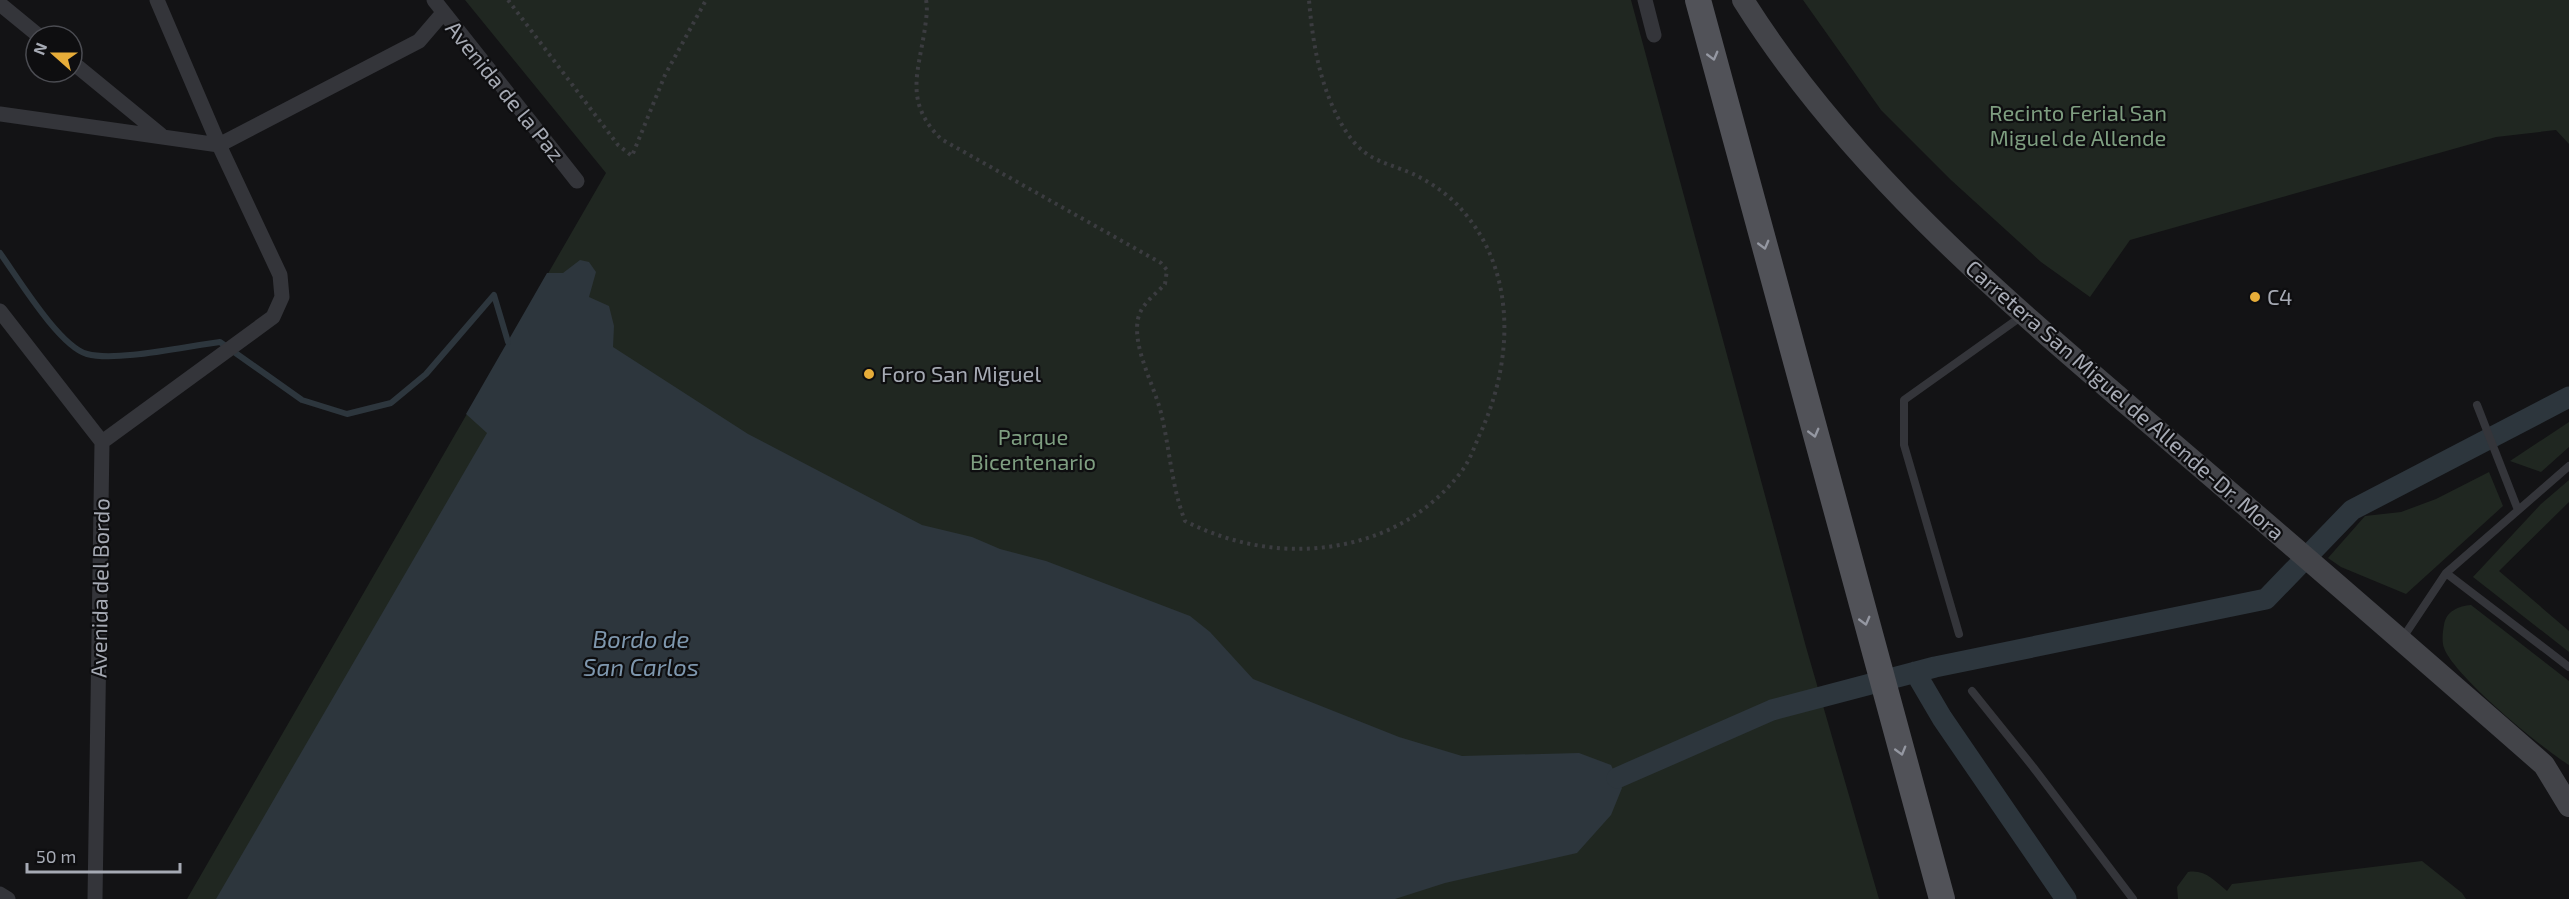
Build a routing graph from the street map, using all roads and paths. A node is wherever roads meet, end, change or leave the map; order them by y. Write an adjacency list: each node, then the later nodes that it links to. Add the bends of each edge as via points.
1 (157, 0): 17 (street)
2 (434, 0): 11 (street, Avenida de la Paz)
3 (508, 0): 4 (path, via 618,145 632,156 666,75)
4 (706, 0)
5 (926, 0): 6 (path, via 917,106 927,125 941,139 1161,262 1167,270 1165,284 1142,306 1137,339 1162,416 1185,521 1241,542 1301,550 1347,544 1394,529 1447,488 1462,471 1484,426 1499,380 1506,338 1497,273 1463,211 1423,179 1368,157 1347,134 1316,60)
6 (1309, 0)
7 (1645, 0): 13 (street)
8 (1698, 0): 36 (main road, one-way to 36)
9 (1743, 0): 20 (main road, Carretera San Miguel de Allende-Dr. Mora, via 1769,41 1826,114 1946,243)
10 (0, 4): 12 (street)
11 (443, 13): 17 (street, via 419,41); 18 (street, Avenida de la Paz)
12 (24, 24)
13 (1654, 35)
14 (84, 72): 16 (street)
15 (0, 114): 16 (street)
16 (162, 135): 17 (street)
17 (219, 145): 22 (street, via 280,274 282,297 273,317 248,338)
18 (577, 182)
19 (0, 311): 22 (street)
20 (2023, 315): 26 (lane, via 1904,399 1904,445); 27 (main road, Carretera San Miguel de Allende-Dr. Mora)
21 (2478, 405): 24 (lane)
22 (102, 442): 35 (street, Avenida del Bordo)
23 (2569, 466): 24 (lane)
24 (2518, 510): 25 (lane)
25 (2446, 573): 27 (lane); 28 (lane)
26 (1959, 634)
27 (2401, 640): 30 (main road, Carretera San Miguel de Allende-Dr. Mora)
28 (2569, 667)
29 (1972, 691): 37 (lane)
30 (2544, 765): 31 (main road, Carretera San Miguel de Allende-Dr. Mora); 32 (main road, Carretera San Miguel de Allende-Dr. Mora)
31 (2569, 775)
32 (2569, 806)
33 (0, 894): 34 (street)
34 (8, 899)
35 (95, 899)
36 (1942, 899)
37 (2133, 899)

